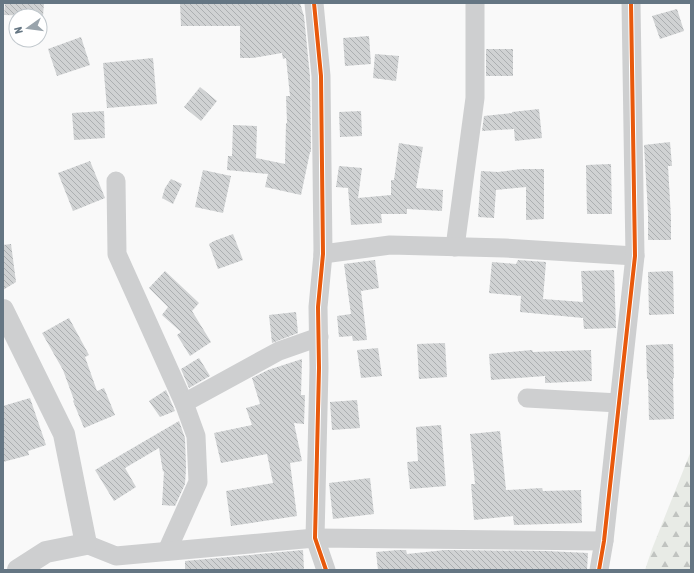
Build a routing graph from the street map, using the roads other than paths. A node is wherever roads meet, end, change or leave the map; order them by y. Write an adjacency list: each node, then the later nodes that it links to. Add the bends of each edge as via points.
1 (314, 3): 6 (street, via 321,76)
2 (475, 3): 5 (street, via 474,98)
3 (631, 3): 7 (street)
4 (116, 181): 11 (street, via 116,254)
5 (455, 247): 6 (street, via 390,245); 7 (street)
6 (323, 254): 9 (street, via 318,307)
7 (635, 256): 12 (street)
8 (3, 310): 15 (street, via 64,434)
9 (319, 337): 11 (street, via 279,351); 13 (street)
10 (527, 398): 12 (street)
11 (184, 403): 16 (street, via 196,436 198,482)
12 (619, 403): 14 (street)
13 (315, 538): 14 (street); 16 (street); 19 (street)
14 (604, 541): 20 (street)
15 (86, 544): 17 (street); 18 (street, via 46,552)
16 (167, 551): 17 (street)
17 (121, 563)
18 (18, 570)
19 (326, 570)
20 (599, 570)

